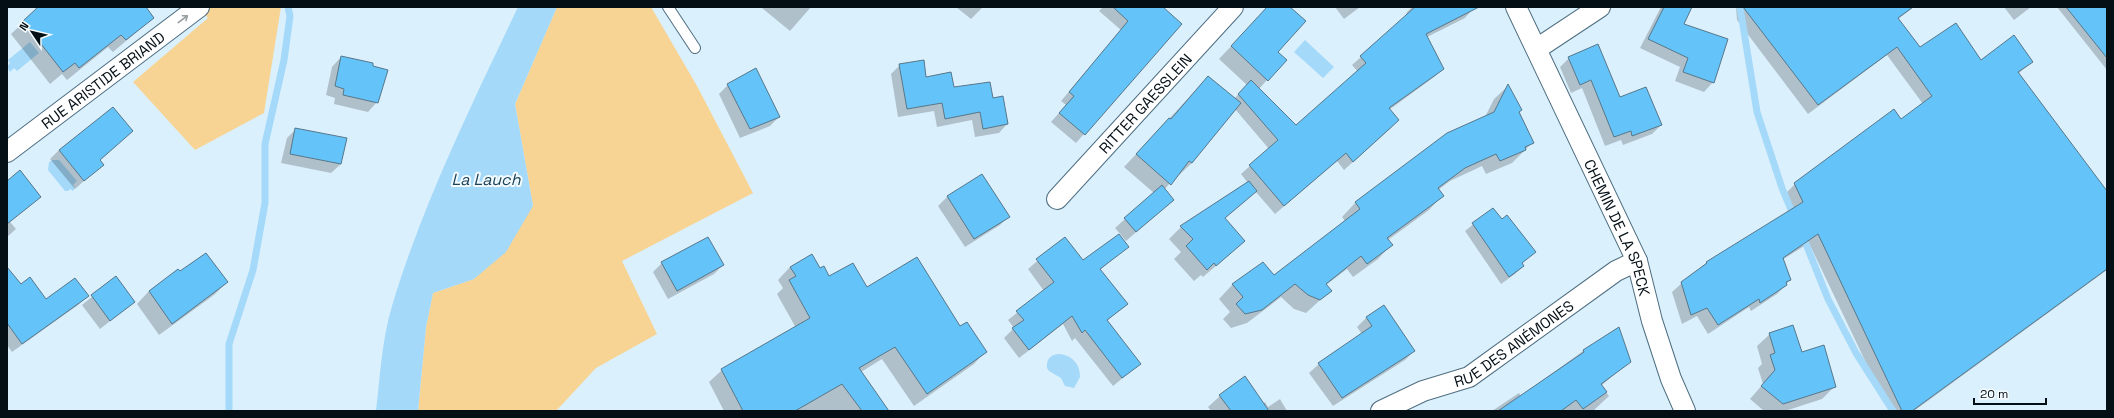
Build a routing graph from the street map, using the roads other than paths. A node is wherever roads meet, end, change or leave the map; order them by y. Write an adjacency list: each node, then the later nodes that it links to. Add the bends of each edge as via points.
1 (199, 7): 8 (street, RUE ARISTIDE BRIAND, one-way to 1)
2 (668, 7): 6 (lane)
3 (1232, 7): 9 (street, RITTER GAESSLEIN)
4 (1516, 7): 7 (street, CHEMIN DE LA SPECK)
5 (1600, 7): 7 (street)
6 (695, 48)
7 (1538, 48): 10 (street, CHEMIN DE LA SPECK)
8 (7, 152)
9 (1057, 199)
10 (1637, 261): 11 (street, RUE DES ANÉMONES, via 1616,271 1469,377 1423,391); 12 (street, CHEMIN DE LA SPECK, via 1652,321 1671,379)
11 (1381, 411)
12 (1686, 411)

